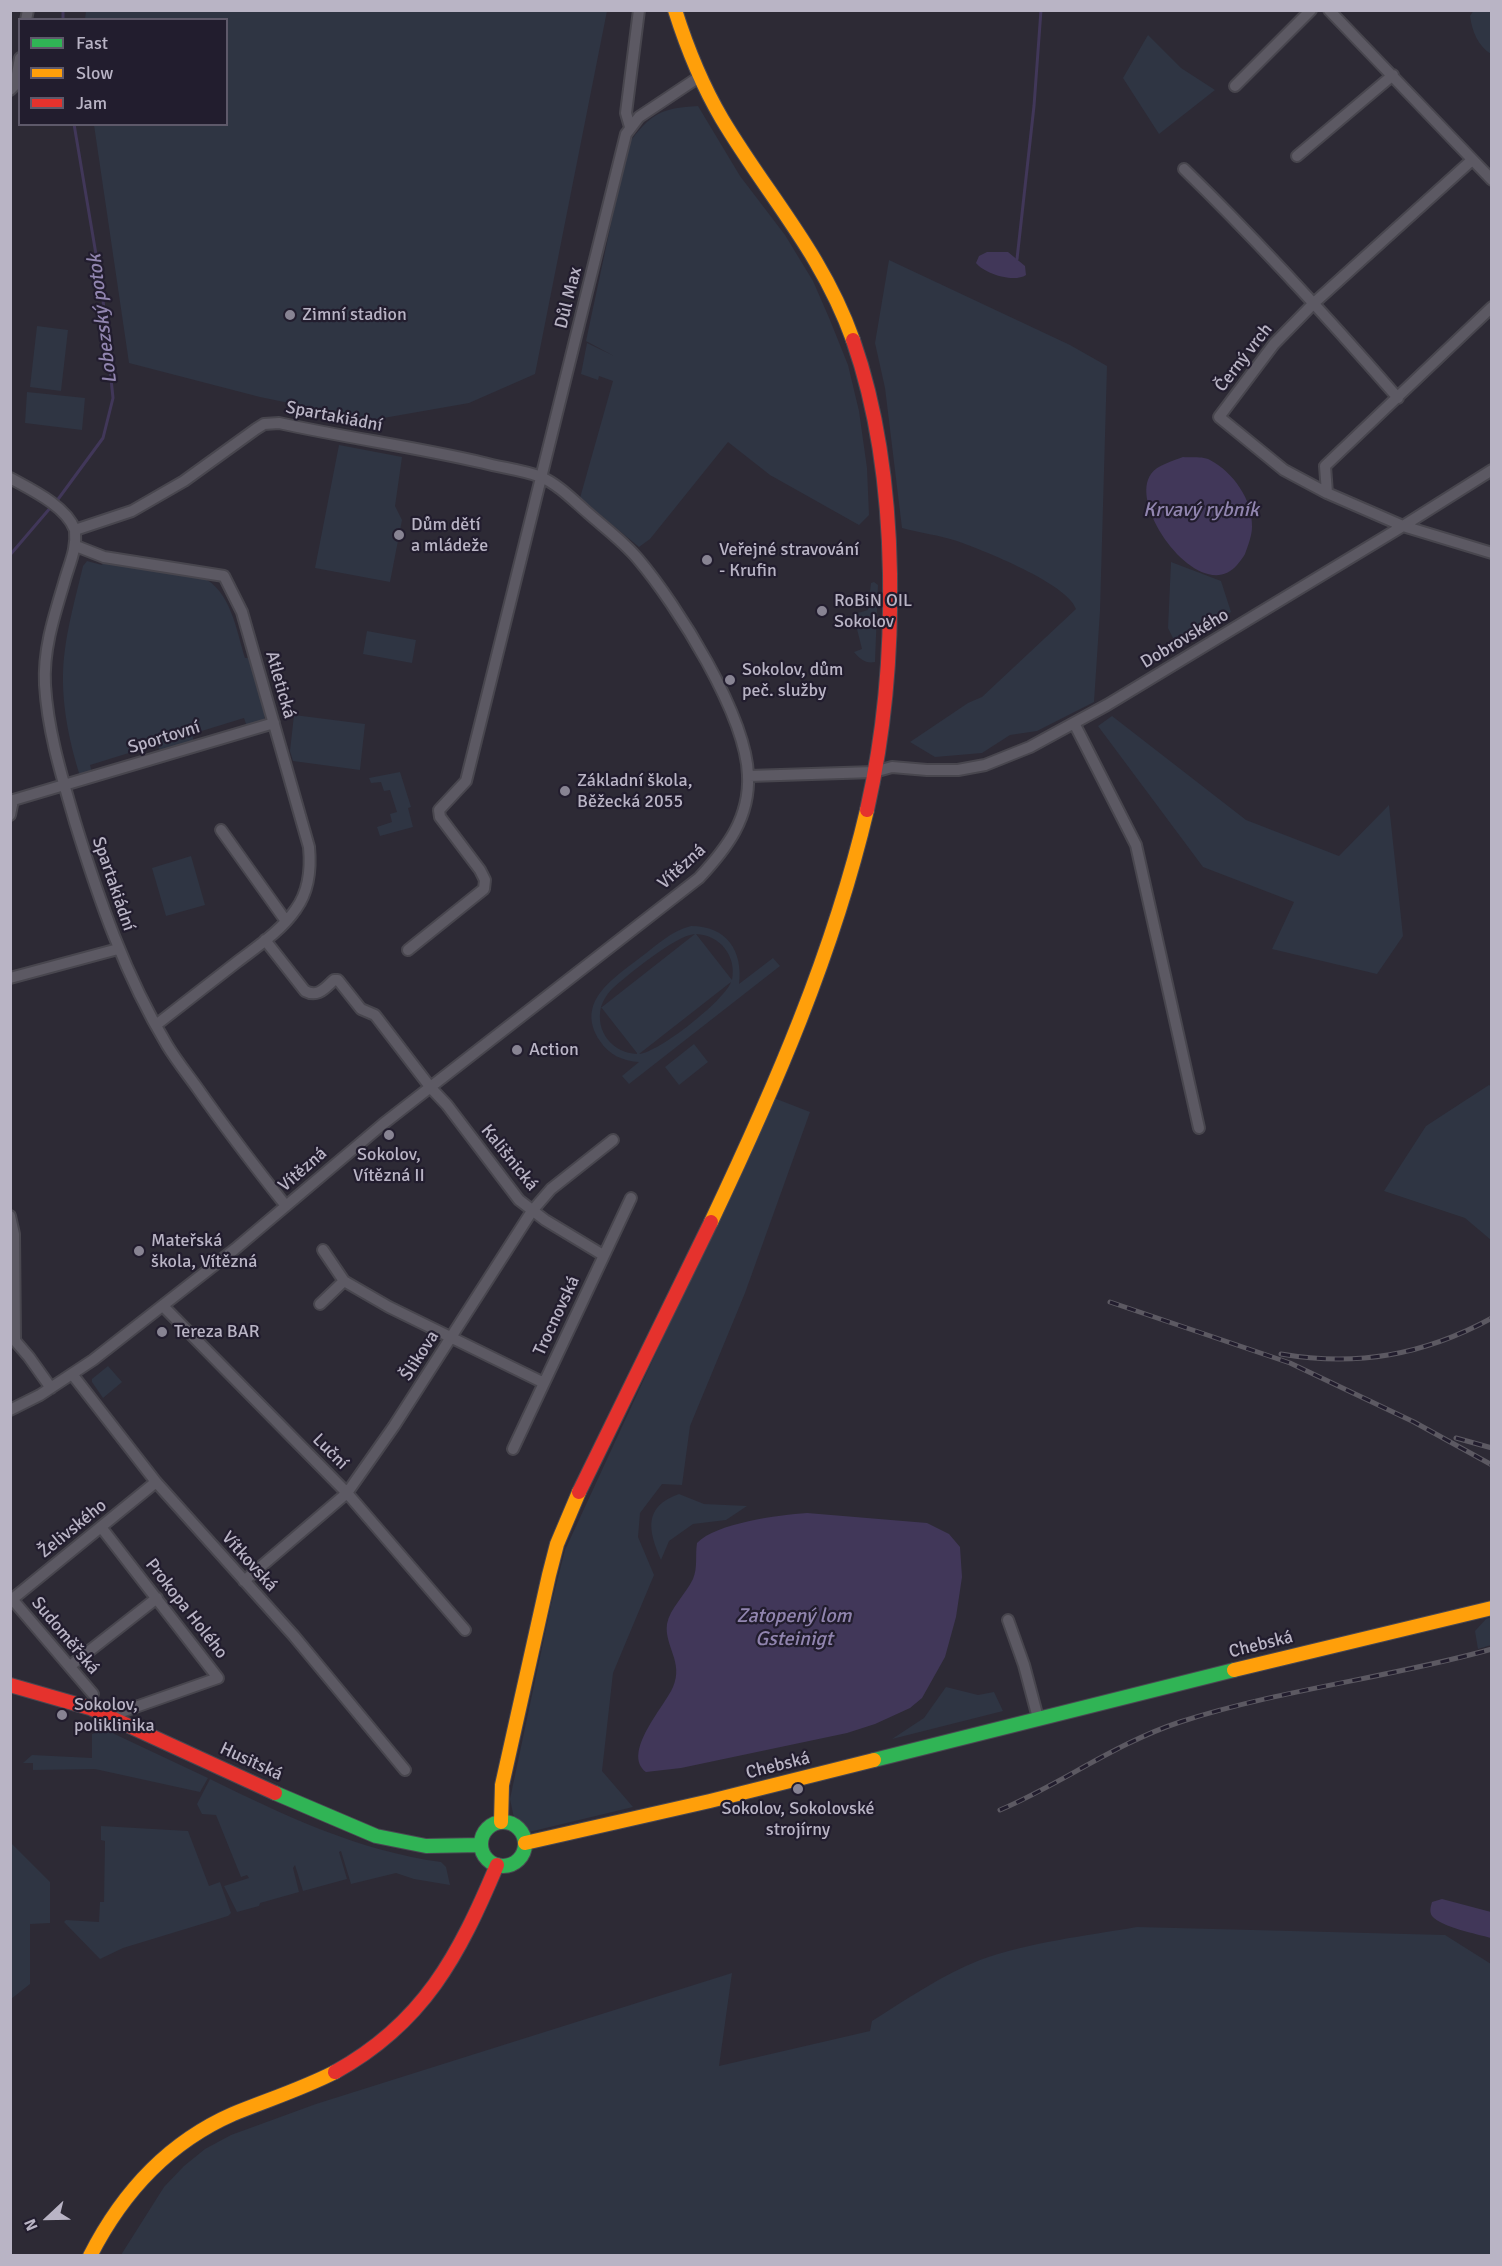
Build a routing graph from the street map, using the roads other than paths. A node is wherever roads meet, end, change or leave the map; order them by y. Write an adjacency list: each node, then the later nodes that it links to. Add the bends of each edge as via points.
1 (639, 10): 10 (street, Důl Max, via 626,113)
2 (675, 10): 7 (main road)
3 (1311, 10): 8 (street)
4 (1329, 10): 6 (street)
5 (18, 69): 9 (street)
6 (1393, 75): 11 (street); 12 (street)
7 (699, 77): 10 (street); 28 (main road, via 730,133 836,296 868,390 890,540 886,678)
8 (1235, 86)
9 (10, 90)
10 (630, 127): 19 (street, Důl Max)
11 (1297, 156)
12 (1472, 160): 14 (street); 15 (street, Černý vrch)
13 (1185, 169): 15 (street)
14 (1491, 180)
15 (1314, 303): 17 (street); 21 (street, Černý vrch, via 1274,344 1219,417 1284,470)
16 (1491, 307): 17 (street)
17 (1398, 398): 21 (street, via 1325,466)
18 (1491, 470): 22 (street, Dobrovského)
19 (541, 477): 23 (street, Spartakiádní, via 454,456 271,423 132,511); 29 (street, Vítězná, via 558,487 629,549 666,593 734,719); 37 (street, via 466,780 439,810 440,817 480,870 484,889)
20 (10, 478): 23 (street, via 63,512)
21 (1327, 493): 22 (street, Černý vrch)
22 (1403, 526): 25 (street, Černý vrch); 27 (street, Dobrovského)
23 (75, 530): 24 (street, Spartakiádní)
24 (76, 546): 26 (street, Atletická, via 104,557 224,576 242,612); 30 (street, Spartakiádní, via 45,660 48,718)
25 (1491, 553)
26 (274, 723): 30 (street, Sportovní); 34 (street, Atletická, via 310,857 305,893)
27 (1074, 723): 28 (street, Dobrovského, via 985,765 958,770 892,767); 41 (street, via 1136,845)
28 (874, 772): 29 (street, Dobrovského); 74 (main road, via 837,922 782,1068 587,1473 555,1549 502,1785)
29 (749, 776): 40 (street, Vítězná, via 738,827 699,878)
30 (64, 783): 31 (street, Sportovní); 36 (street, Spartakiádní)
31 (12, 800): 32 (street)
32 (10, 815)
33 (220, 830): 34 (street)
34 (286, 921): 35 (street, Atletická)
35 (265, 940): 39 (street, Atletická); 40 (street, via 305,991 321,992 338,980 361,1010 375,1015)
36 (118, 949): 38 (street); 39 (street, Spartakiádní)
37 (408, 950)
38 (10, 978)
39 (156, 1025): 44 (street, Spartakiádní, via 223,1125)
40 (431, 1088): 44 (street, Vítězná); 45 (street, Kališnická, via 519,1200)
41 (1199, 1128)
42 (614, 1140): 45 (street, Šlikova, via 551,1189)
43 (631, 1198): 48 (street, Trocnovská)
44 (286, 1206): 51 (street, Vítězná)
45 (532, 1211): 48 (street, Kališnická); 53 (street, Šlikova)
46 (10, 1216): 52 (street, via 14,1234)
47 (323, 1250): 49 (street)
48 (603, 1255): 55 (street, Trocnovská)
49 (344, 1281): 50 (street); 53 (street)
50 (320, 1304)
51 (163, 1306): 54 (street, Vítězná); 60 (street, Luční)
52 (13, 1337): 56 (street)
53 (451, 1337): 55 (street); 60 (street, Šlikova)
54 (72, 1374): 56 (street, Vítězná); 59 (street, Vítkovská)
55 (544, 1383): 58 (street, Trocnovská)
56 (51, 1388): 57 (street, Vítězná)
57 (10, 1410)
58 (513, 1449)
59 (156, 1482): 61 (street, Želivského); 62 (street, Vítkovská)
60 (348, 1493): 62 (street, Šlikova); 67 (street, Luční)
61 (101, 1527): 63 (street, Prokopa Holého); 64 (street, Želivského)
62 (244, 1581): 73 (street, Vítkovská)
63 (156, 1598): 68 (street); 71 (street, Prokopa Holého, via 218,1678)
64 (11, 1600): 68 (street, Sudoměřská)
65 (1491, 1608): 72 (main road, Chebská)
66 (1008, 1620): 72 (street)
67 (465, 1630)
68 (70, 1666): 70 (street, Sudoměřská)
69 (10, 1685): 71 (main road, Husitská)
70 (93, 1694)
71 (110, 1716): 76 (main road, Husitská, via 359,1830 426,1846)
72 (1038, 1718): 75 (main road, Chebská)
73 (405, 1770)
74 (501, 1822): 75 (main road, via 517,1827); 76 (main road, via 486,1830)
75 (525, 1843): 77 (main road, via 519,1859)
76 (481, 1845): 77 (main road, via 488,1859)
77 (497, 1865): 78 (main road, via 458,1953 432,1991 399,2026 363,2055 325,2076 231,2115 169,2151 123,2198)
78 (90, 2256)

